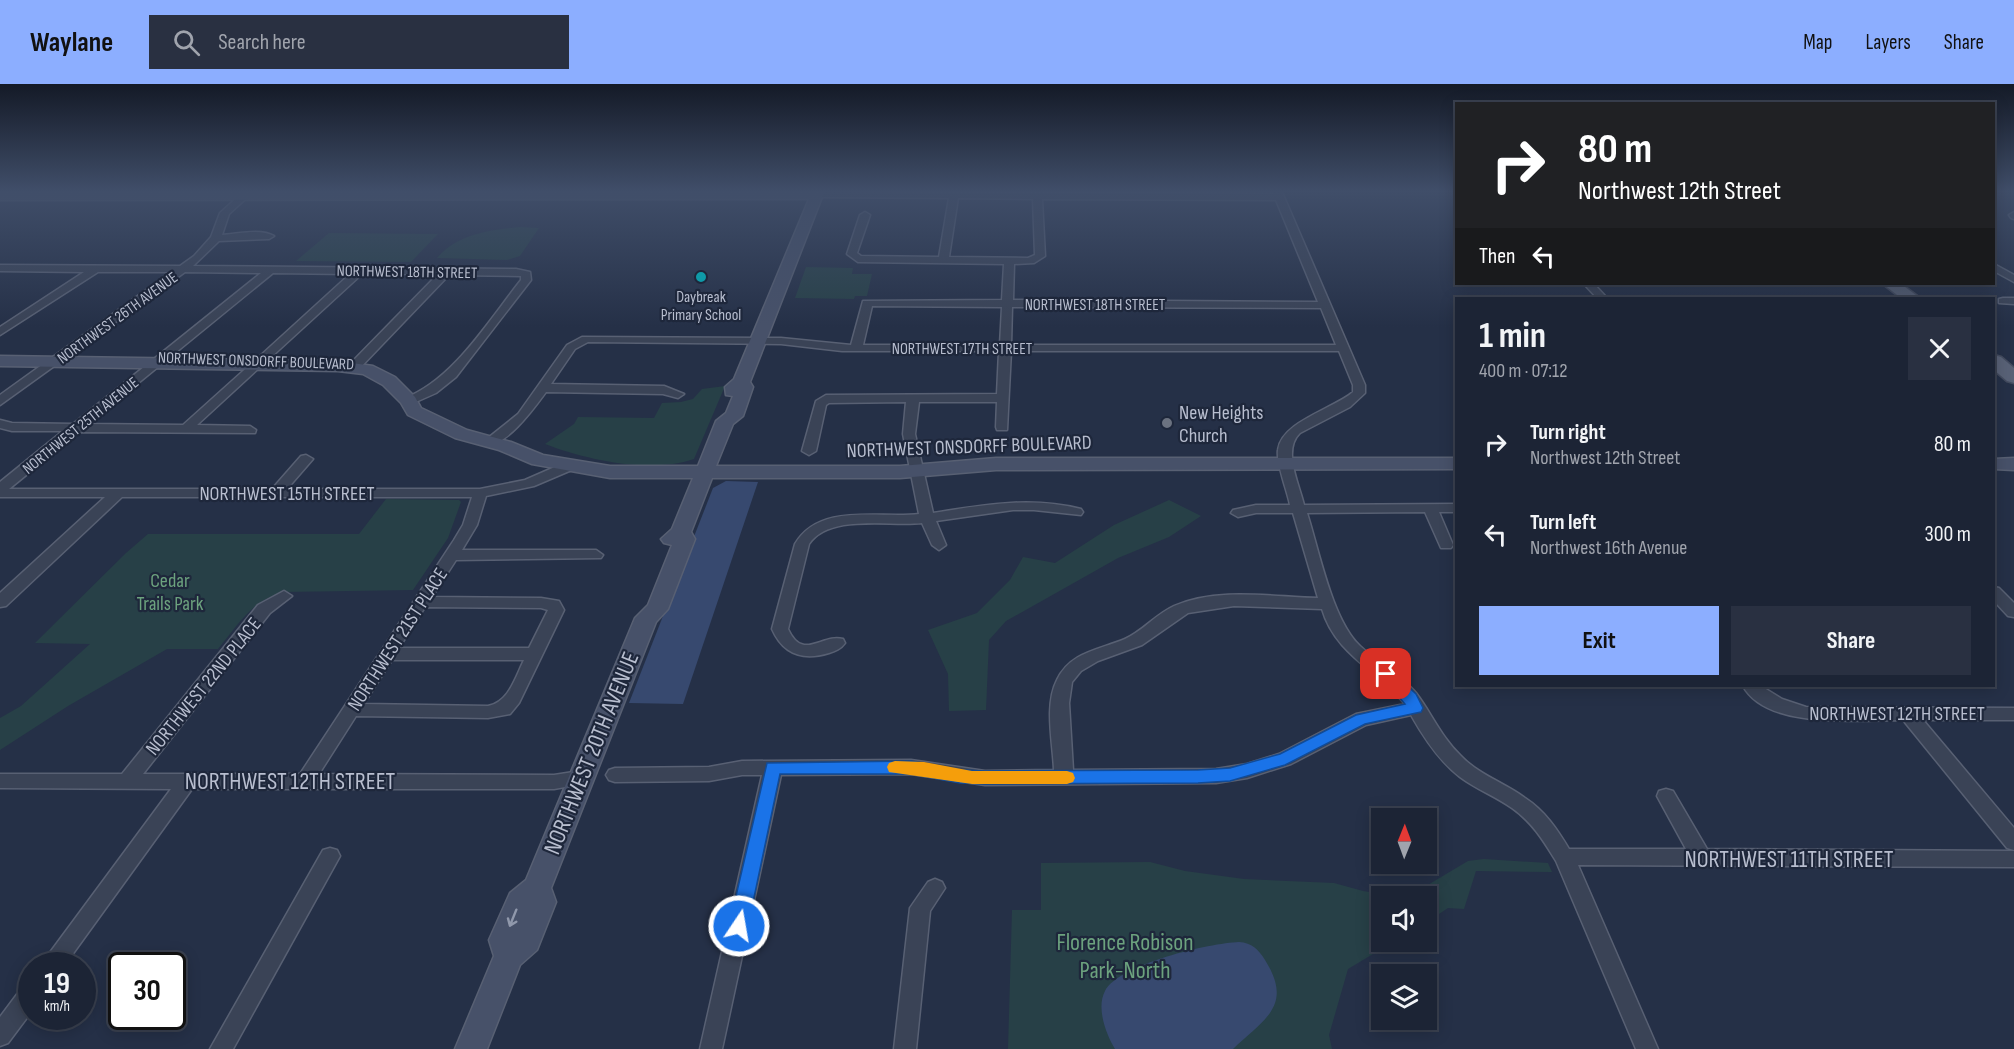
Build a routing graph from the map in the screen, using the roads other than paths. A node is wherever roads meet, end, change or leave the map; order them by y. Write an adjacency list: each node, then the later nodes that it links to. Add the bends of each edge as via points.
1 (229, 237): 7 (street)
2 (800, 237): 25 (street, NORTHWEST 20TH AVENUE)
3 (858, 237): 8 (street, via 852,255 855,258)
4 (948, 237): 8 (street)
5 (1039, 237): 9 (street, via 1040,256)
6 (1296, 237): 23 (street)
7 (216, 238): 11 (street, NORTHWEST 26TH AVENUE)
8 (944, 261): 9 (street)
9 (1009, 261): 22 (street)
10 (97, 268): 11 (street, NORTHWEST 18TH STREET); 14 (street, NORTHWEST 18TH STREET); 24 (street)
11 (185, 268): 13 (street, NORTHWEST 18TH STREET); 30 (street, NORTHWEST 26TH AVENUE)
12 (1995, 268): 17 (street)
13 (272, 269): 15 (street, NORTHWEST 18TH STREET); 31 (street, NORTHWEST 25TH AVENUE)
14 (3, 270)
15 (360, 270): 16 (street, NORTHWEST 18TH STREET); 33 (street)
16 (447, 271): 35 (street); 41 (street, NORTHWEST 18TH STREET, via 516,272 526,274 526,280 442,385)
17 (2014, 279)
18 (1590, 285): 20 (street)
19 (1892, 285): 21 (main road)
20 (1601, 297)
21 (1910, 297)
22 (1007, 304): 23 (street, NORTHWEST 18TH STREET); 26 (street, NORTHWEST 18TH STREET, via 867,303); 27 (street)
23 (1324, 305): 28 (street)
24 (0, 333)
25 (758, 340): 26 (street, NORTHWEST 17TH STREET); 37 (street, NORTHWEST 17TH STREET, via 582,340 571,347); 57 (street, NORTHWEST 20TH AVENUE, via 741,382 746,387 734,416 725,421)
26 (856, 348): 27 (street, NORTHWEST 17TH STREET)
27 (1005, 348): 28 (street, NORTHWEST 17TH STREET); 40 (street)
28 (1342, 348): 52 (street, via 1357,378 1359,393 1288,437)
29 (0, 354): 30 (street, NORTHWEST ONSDORFF BOULEVARD)
30 (59, 359): 31 (street, NORTHWEST ONSDORFF BOULEVARD); 32 (street, NORTHWEST ONSDORFF BOULEVARD); 42 (street, NORTHWEST 26TH AVENUE)
31 (159, 360): 33 (street, NORTHWEST ONSDORFF BOULEVARD); 44 (street, NORTHWEST 25TH AVENUE)
32 (0, 361)
33 (260, 362): 35 (street, NORTHWEST ONSDORFF BOULEVARD); 46 (street)
34 (1995, 362): 36 (main road)
35 (356, 365): 41 (street, NORTHWEST ONSDORFF BOULEVARD)
36 (2014, 377)
37 (543, 388): 38 (street, via 664,390); 48 (street, via 522,417)
38 (678, 394)
39 (913, 398): 40 (street); 49 (street, via 826,399 820,404); 56 (street, via 909,434)
40 (1003, 398): 45 (street)
41 (414, 399): 48 (street, NORTHWEST ONSDORFF BOULEVARD)
42 (0, 401)
43 (0, 424): 44 (street)
44 (76, 428): 46 (street); 58 (street, NORTHWEST 25TH AVENUE)
45 (1002, 428)
46 (186, 429): 47 (street)
47 (250, 430)
48 (494, 439): 51 (street, NORTHWEST ONSDORFF BOULEVARD, via 538,449)
49 (809, 451)
50 (306, 459): 60 (street)
51 (563, 464): 57 (street, NORTHWEST ONSDORFF BOULEVARD, via 618,473); 61 (street, NORTHWEST 15TH STREET, via 529,483)
52 (1286, 464): 53 (street, NORTHWEST ONSDORFF BOULEVARD); 56 (street, NORTHWEST ONSDORFF BOULEVARD, via 996,464); 62 (street)
53 (1455, 464)
54 (1995, 464): 55 (street)
55 (2014, 464)
56 (916, 471): 57 (street, NORTHWEST ONSDORFF BOULEVARD); 67 (street)
57 (705, 473): 88 (street, NORTHWEST 20TH AVENUE, via 681,532 685,539 657,609 646,618)
58 (0, 491): 59 (street, NORTHWEST 15TH STREET)
59 (118, 493): 60 (street, NORTHWEST 15TH STREET); 74 (street)
60 (276, 493): 61 (street, NORTHWEST 15TH STREET)
61 (480, 493): 70 (street, NORTHWEST 21ST PLACE, via 470,525)
62 (1298, 508): 63 (street); 66 (street, via 1256,508); 76 (street)
63 (1430, 508): 64 (street); 69 (street)
64 (1455, 508)
65 (1076, 512): 67 (street, via 1057,507 1000,507)
66 (1238, 513)
67 (927, 517): 68 (street); 78 (street, via 839,522 806,536 780,628 786,641 806,652 822,651)
68 (939, 545)
69 (1446, 545)
70 (451, 555): 71 (street); 75 (street, NORTHWEST 21ST PLACE)
71 (596, 555)
72 (284, 596): 90 (street, NORTHWEST 22ND PLACE, via 264,609)
73 (1996, 597): 77 (street)
74 (0, 602)
75 (421, 602): 79 (street, NORTHWEST 21ST PLACE); 80 (street, via 553,605 555,614)
76 (1327, 604): 82 (street, via 1334,624 1354,650 1386,674); 89 (street, via 1228,602 1185,608 1133,642 1089,658 1072,670 1064,682)
77 (2014, 612)
78 (837, 643)
79 (387, 654): 80 (street); 83 (street, NORTHWEST 21ST PLACE)
80 (533, 654): 83 (street, via 513,699 504,709)
81 (1752, 687): 84 (street, NORTHWEST 12TH STREET, via 1797,712)
82 (1416, 708): 89 (street, via 1362,719 1300,752 1246,771 1198,777); 97 (street, via 1454,761 1532,813)
83 (351, 710): 92 (street, NORTHWEST 21ST PLACE)
84 (1908, 714): 85 (street, NORTHWEST 12TH STREET); 95 (street)
85 (2014, 714)
86 (773, 768): 87 (street, via 678,776); 89 (street, via 911,767 960,776); 106 (street)
87 (615, 775)
88 (580, 778): 92 (street, NORTHWEST 12TH STREET, via 554,782); 105 (street, NORTHWEST 20TH AVENUE, via 537,888 542,902 527,941 510,956)
89 (1064, 778)
90 (127, 781): 91 (street, NORTHWEST 12TH STREET); 93 (street, NORTHWEST 12TH STREET)
91 (187, 781): 92 (street, NORTHWEST 12TH STREET); 101 (street)
92 (305, 781)
93 (4, 785)
94 (1666, 796): 98 (street)
95 (2014, 842)
96 (330, 856): 104 (street)
97 (1564, 856): 98 (street, NORTHWEST 11TH STREET); 108 (street)
98 (1702, 859): 99 (street, NORTHWEST 11TH STREET)
99 (2014, 859)
100 (935, 888): 107 (street, via 920,908)
101 (61, 952)
102 (18, 1011): 103 (street)
103 (0, 1035)
104 (221, 1049)
105 (471, 1049)
106 (711, 1049)
107 (906, 1049)
108 (1647, 1049)

